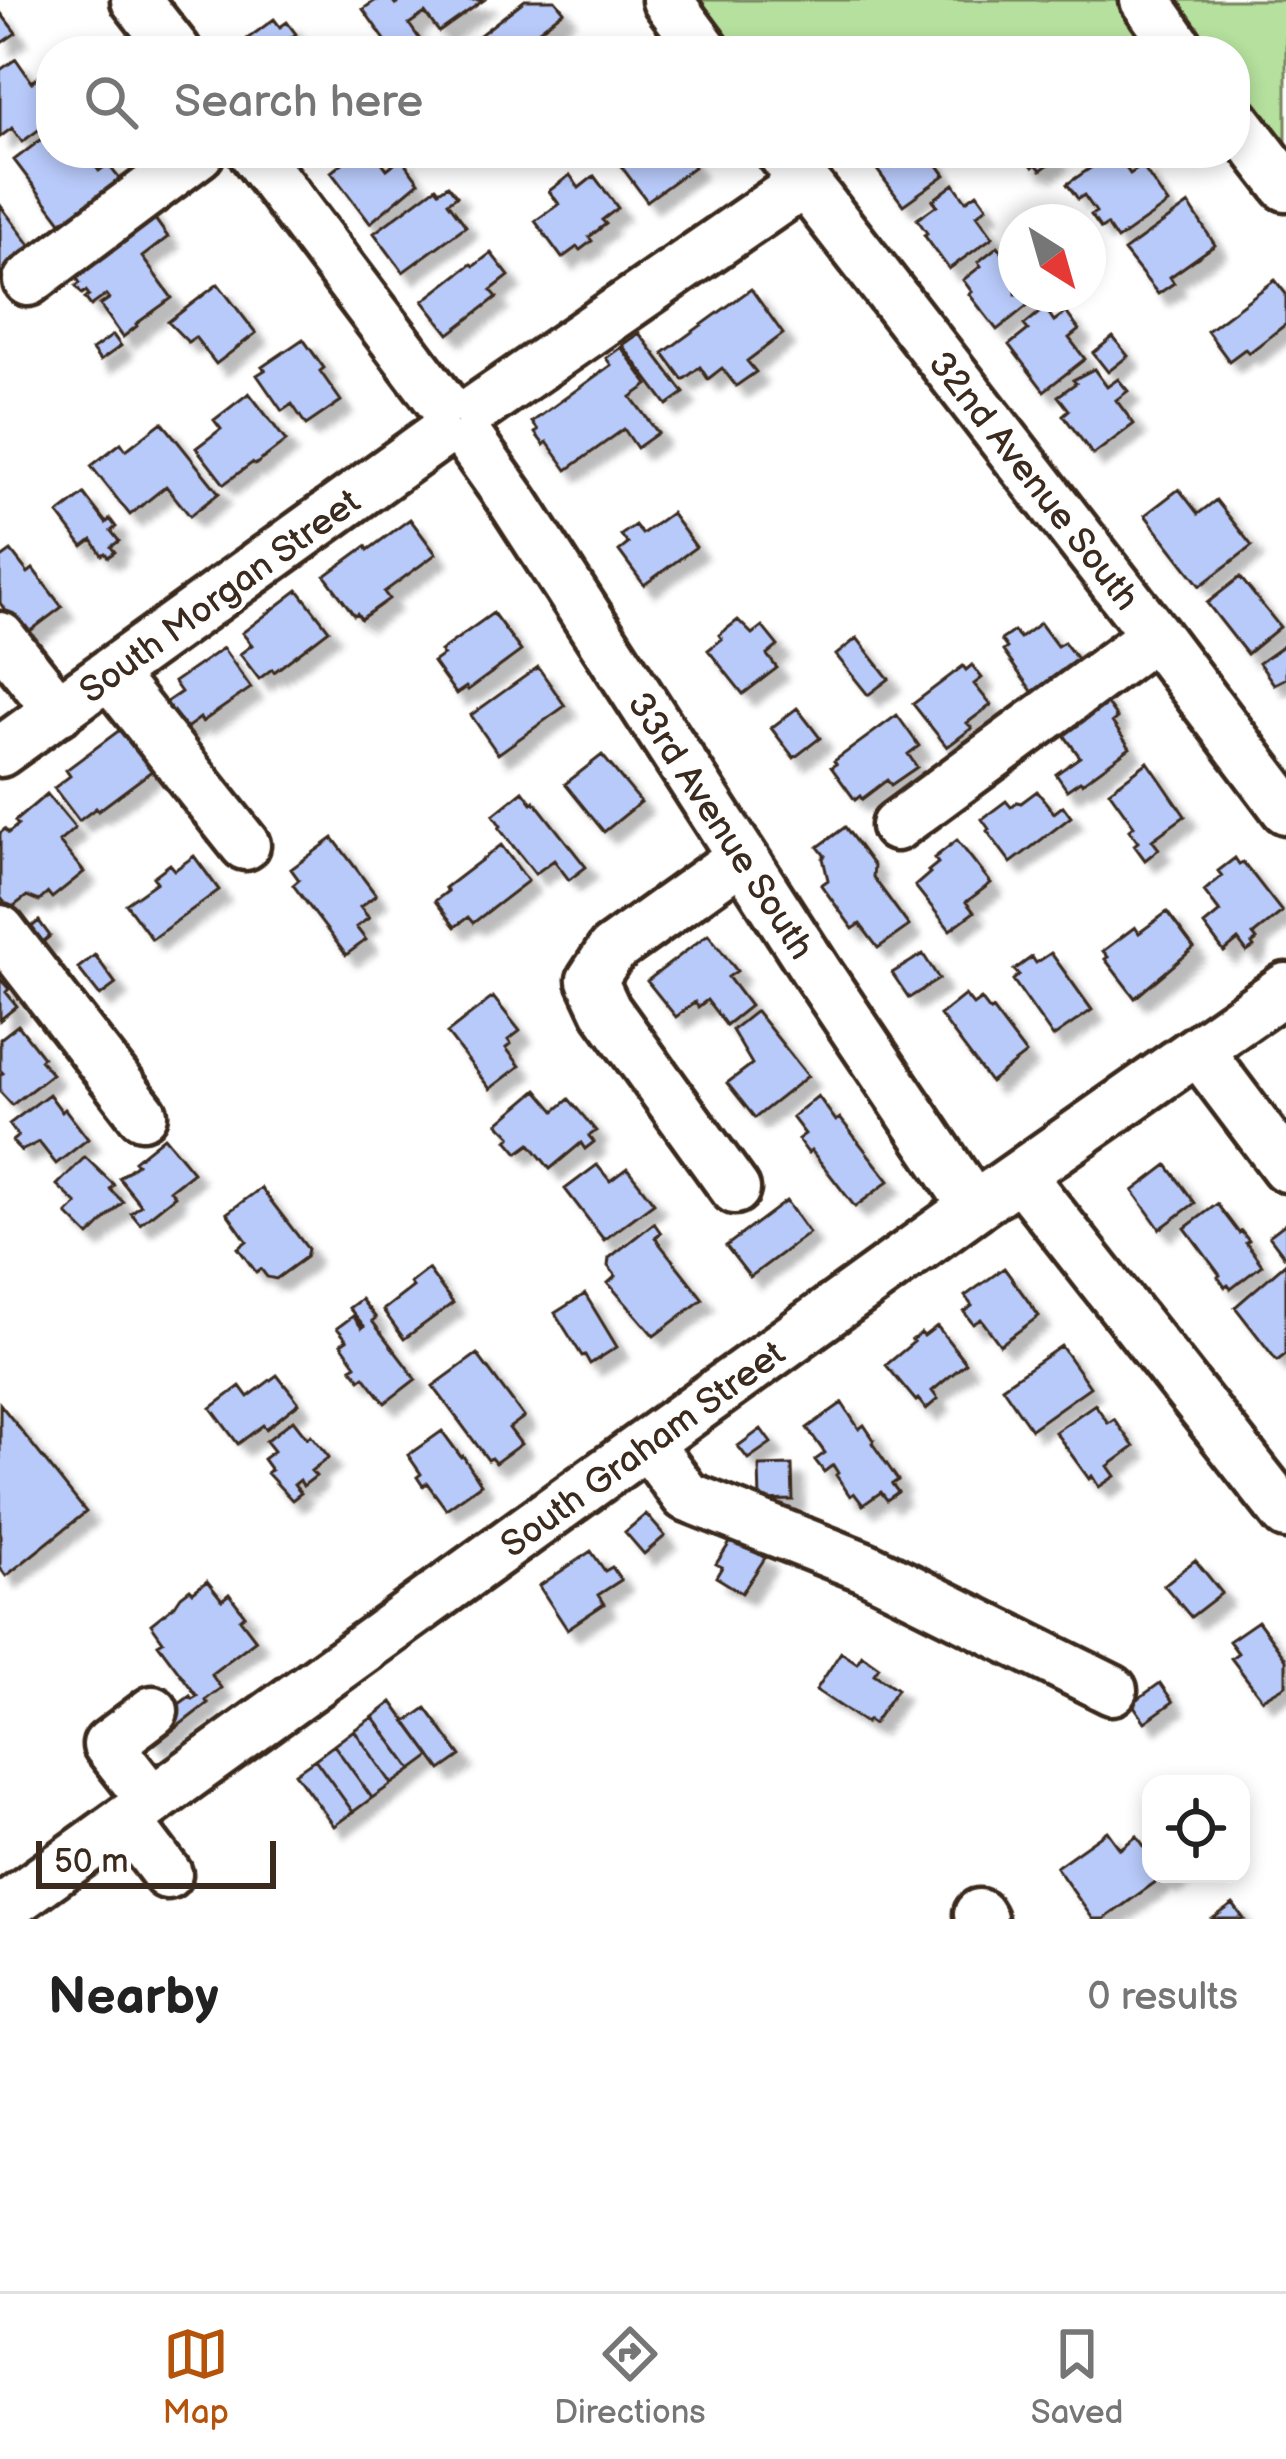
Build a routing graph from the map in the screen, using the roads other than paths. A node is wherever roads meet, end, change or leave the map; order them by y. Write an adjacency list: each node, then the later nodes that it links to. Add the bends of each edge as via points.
1 (136, 0): 4 (street)
2 (667, 0): 5 (street)
3 (1145, 0): 6 (street)
4 (164, 36)
5 (694, 36)
6 (1170, 36)
7 (1250, 139): 11 (street)
8 (179, 168): 12 (street)
9 (265, 168): 13 (street, 33rd Avenue South)
10 (794, 168): 13 (street, South Morgan Street); 14 (street, 32nd Avenue South)
11 (1286, 186)
12 (28, 281)
13 (457, 423): 16 (street, South Morgan Street); 22 (street, 33rd Avenue South)
14 (1155, 635): 19 (street, 32nd Avenue South); 20 (street)
15 (0, 637): 17 (street)
16 (110, 674): 17 (street, South Morgan Street); 21 (street)
17 (59, 710): 18 (street, South Morgan Street)
18 (0, 752)
19 (1286, 809)
20 (896, 826)
21 (245, 844)
22 (742, 856): 29 (street, via 611,951 592,980); 30 (street, 33rd Avenue South)
23 (0, 931): 26 (street)
24 (1286, 988): 25 (street, South Graham Street)
25 (1198, 1050): 27 (street); 28 (street, South Graham Street)
26 (142, 1114)
27 (1286, 1167)
28 (1020, 1175): 30 (street, South Graham Street); 32 (street)
29 (735, 1189)
30 (974, 1207): 31 (street, South Graham Street)
31 (648, 1444): 33 (street, via 686,1496 866,1567); 35 (street, South Graham Street)
32 (1286, 1514)
33 (1112, 1690)
34 (153, 1711): 35 (street, via 108,1745)
35 (139, 1810): 36 (street); 37 (street, South Graham Street)
36 (167, 1874)
37 (0, 1911)

